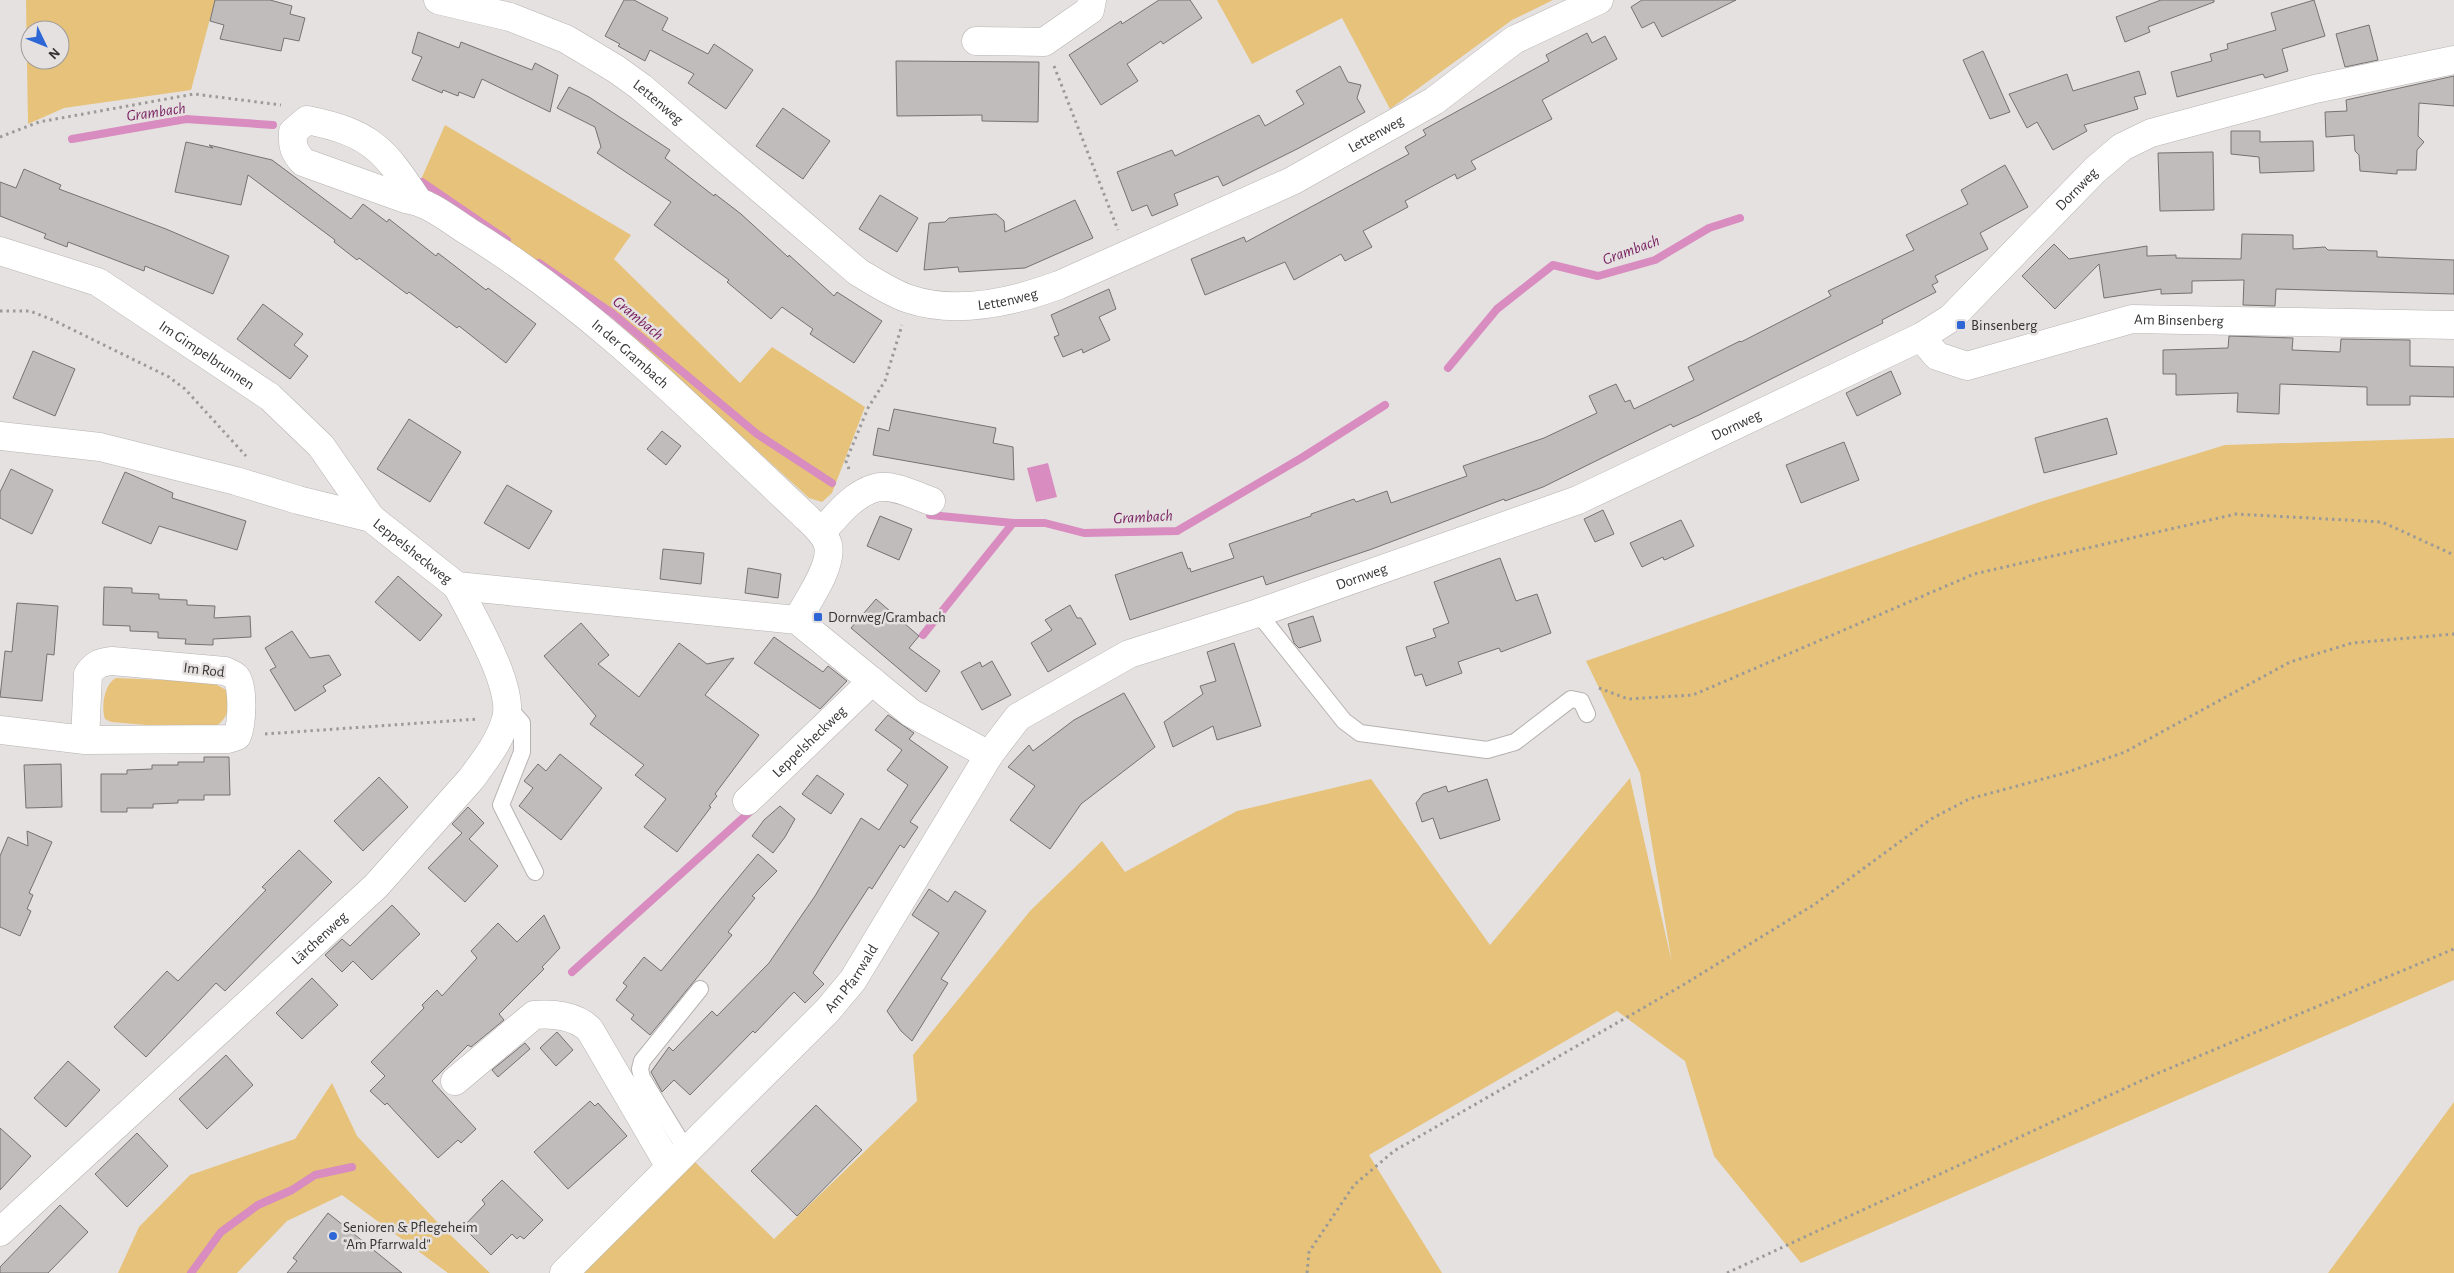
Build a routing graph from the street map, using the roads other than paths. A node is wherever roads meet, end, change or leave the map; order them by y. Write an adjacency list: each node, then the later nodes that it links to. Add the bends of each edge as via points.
1 (438, 0): 3 (street, Lettenweg, via 510,17 566,39 641,87 858,272 883,288 910,299 961,305 1028,296 1292,181 1434,101 1514,40)
2 (1092, 0): 4 (street, via 1090,10 1047,48)
3 (1598, 0)
4 (976, 41)
5 (2454, 60): 9 (street, Dornweg, via 2315,89 2151,133 2122,146 1950,318)
6 (418, 201): 6 (street, In der Grambach, via 303,162 295,153 293,132 308,120 371,142 390,160); 13 (street, In der Grambach, via 552,288 602,328)
7 (0, 251): 12 (street, Im Gimpelbrunnen, via 98,282 270,397 321,446)
8 (2454, 325): 9 (street, Am Binsenberg, via 2132,319 1967,366 1937,356)
9 (1921, 337): 15 (street, Dornweg, via 1578,500)
10 (0, 436): 12 (street, Leppelsheckweg, via 100,448)
11 (931, 501): 13 (street, via 896,489 876,487 858,496)
12 (371, 518): 14 (street, Leppelsheckweg)
13 (822, 532): 16 (street, via 829,546 827,563)
14 (457, 586): 16 (street, Leppelsheckweg); 18 (street, via 498,669 506,695)
15 (1258, 613): 19 (lane, via 1344,721 1360,733 1487,750 1515,742 1571,699 1580,701); 22 (street, Dornweg, via 1129,654 1018,717)
16 (797, 620): 17 (street)
17 (872, 681): 22 (street, via 912,713); 23 (street, Leppelsheckweg)
18 (507, 712): 24 (lane, via 522,723 522,752 501,805); 28 (street, Lärchenweg, via 497,740 471,779 376,886)
19 (1587, 714)
20 (0, 730): 21 (street)
21 (85, 740): 21 (street, Im Rod, via 228,739 237,736 241,706 239,686 235,676 225,671 102,662 93,666 88,674)
22 (988, 754): 27 (street, Am Pfarrwald, via 852,980 828,1010)
23 (747, 801)
24 (535, 872)
25 (700, 989): 27 (lane, via 642,1061 640,1069)
26 (455, 1081): 27 (street, via 534,1015 583,1022)
27 (678, 1159): 29 (street, Am Pfarrwald)
28 (0, 1232)
29 (564, 1273)

